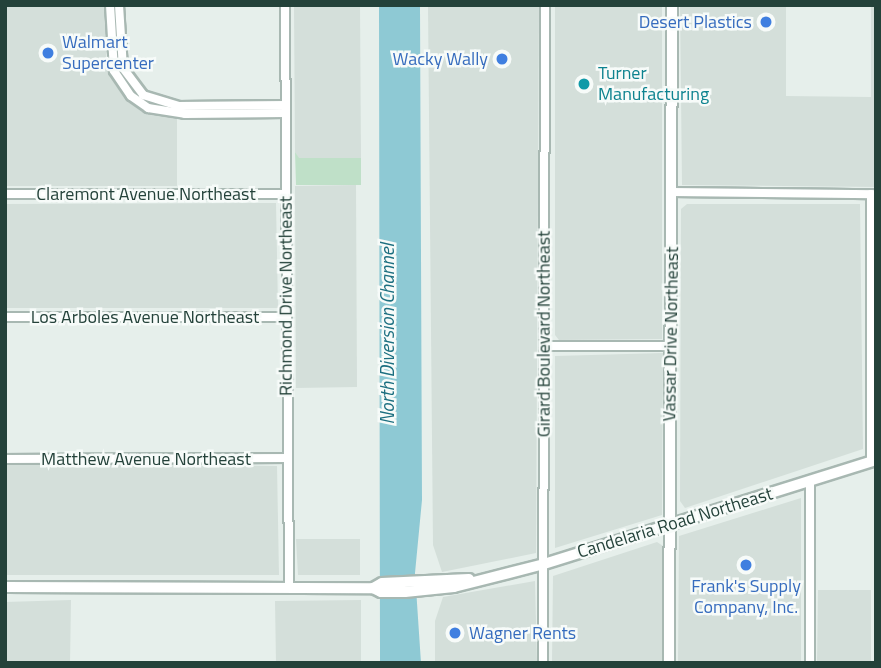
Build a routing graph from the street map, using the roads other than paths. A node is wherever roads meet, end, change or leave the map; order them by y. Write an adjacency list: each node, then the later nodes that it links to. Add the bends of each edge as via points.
1 (110, 5): 6 (street, via 111,56)
2 (119, 5): 6 (street, via 119,56)
3 (285, 5): 7 (street, Richmond Drive Northeast)
4 (545, 5): 14 (street, Girard Boulevard Northeast)
5 (671, 5): 8 (main road, Vassar Drive Northeast)
6 (125, 83): 7 (street, via 161,104)
7 (286, 109): 10 (street, Richmond Drive Northeast)
8 (672, 192): 11 (street); 15 (main road, Vassar Drive Northeast)
9 (5, 194): 10 (street, Claremont Avenue Northeast)
10 (286, 194): 13 (street, Richmond Drive Northeast)
11 (873, 194): 18 (street)
12 (5, 317): 13 (street, Los Arboles Avenue Northeast)
13 (285, 317): 16 (street, Richmond Drive Northeast)
14 (544, 346): 15 (street); 21 (street, Girard Boulevard Northeast)
15 (670, 346): 20 (main road, Vassar Drive Northeast)
16 (286, 458): 17 (street, Matthew Avenue Northeast); 23 (street, Richmond Drive Northeast)
17 (5, 459)
18 (873, 461): 19 (main road, Candelaria Road Northeast)
19 (810, 481): 20 (main road, Candelaria Road Northeast); 26 (street)
20 (670, 524): 21 (main road, Candelaria Road Northeast); 25 (main road, Vassar Drive Northeast)
21 (544, 564): 23 (main road, Candelaria Road Northeast, via 425,585); 24 (street, Girard Boulevard Northeast)
22 (5, 587): 23 (main road, Candelaria Road Northeast)
23 (289, 588)
24 (544, 663)
25 (669, 663)
26 (810, 663)

